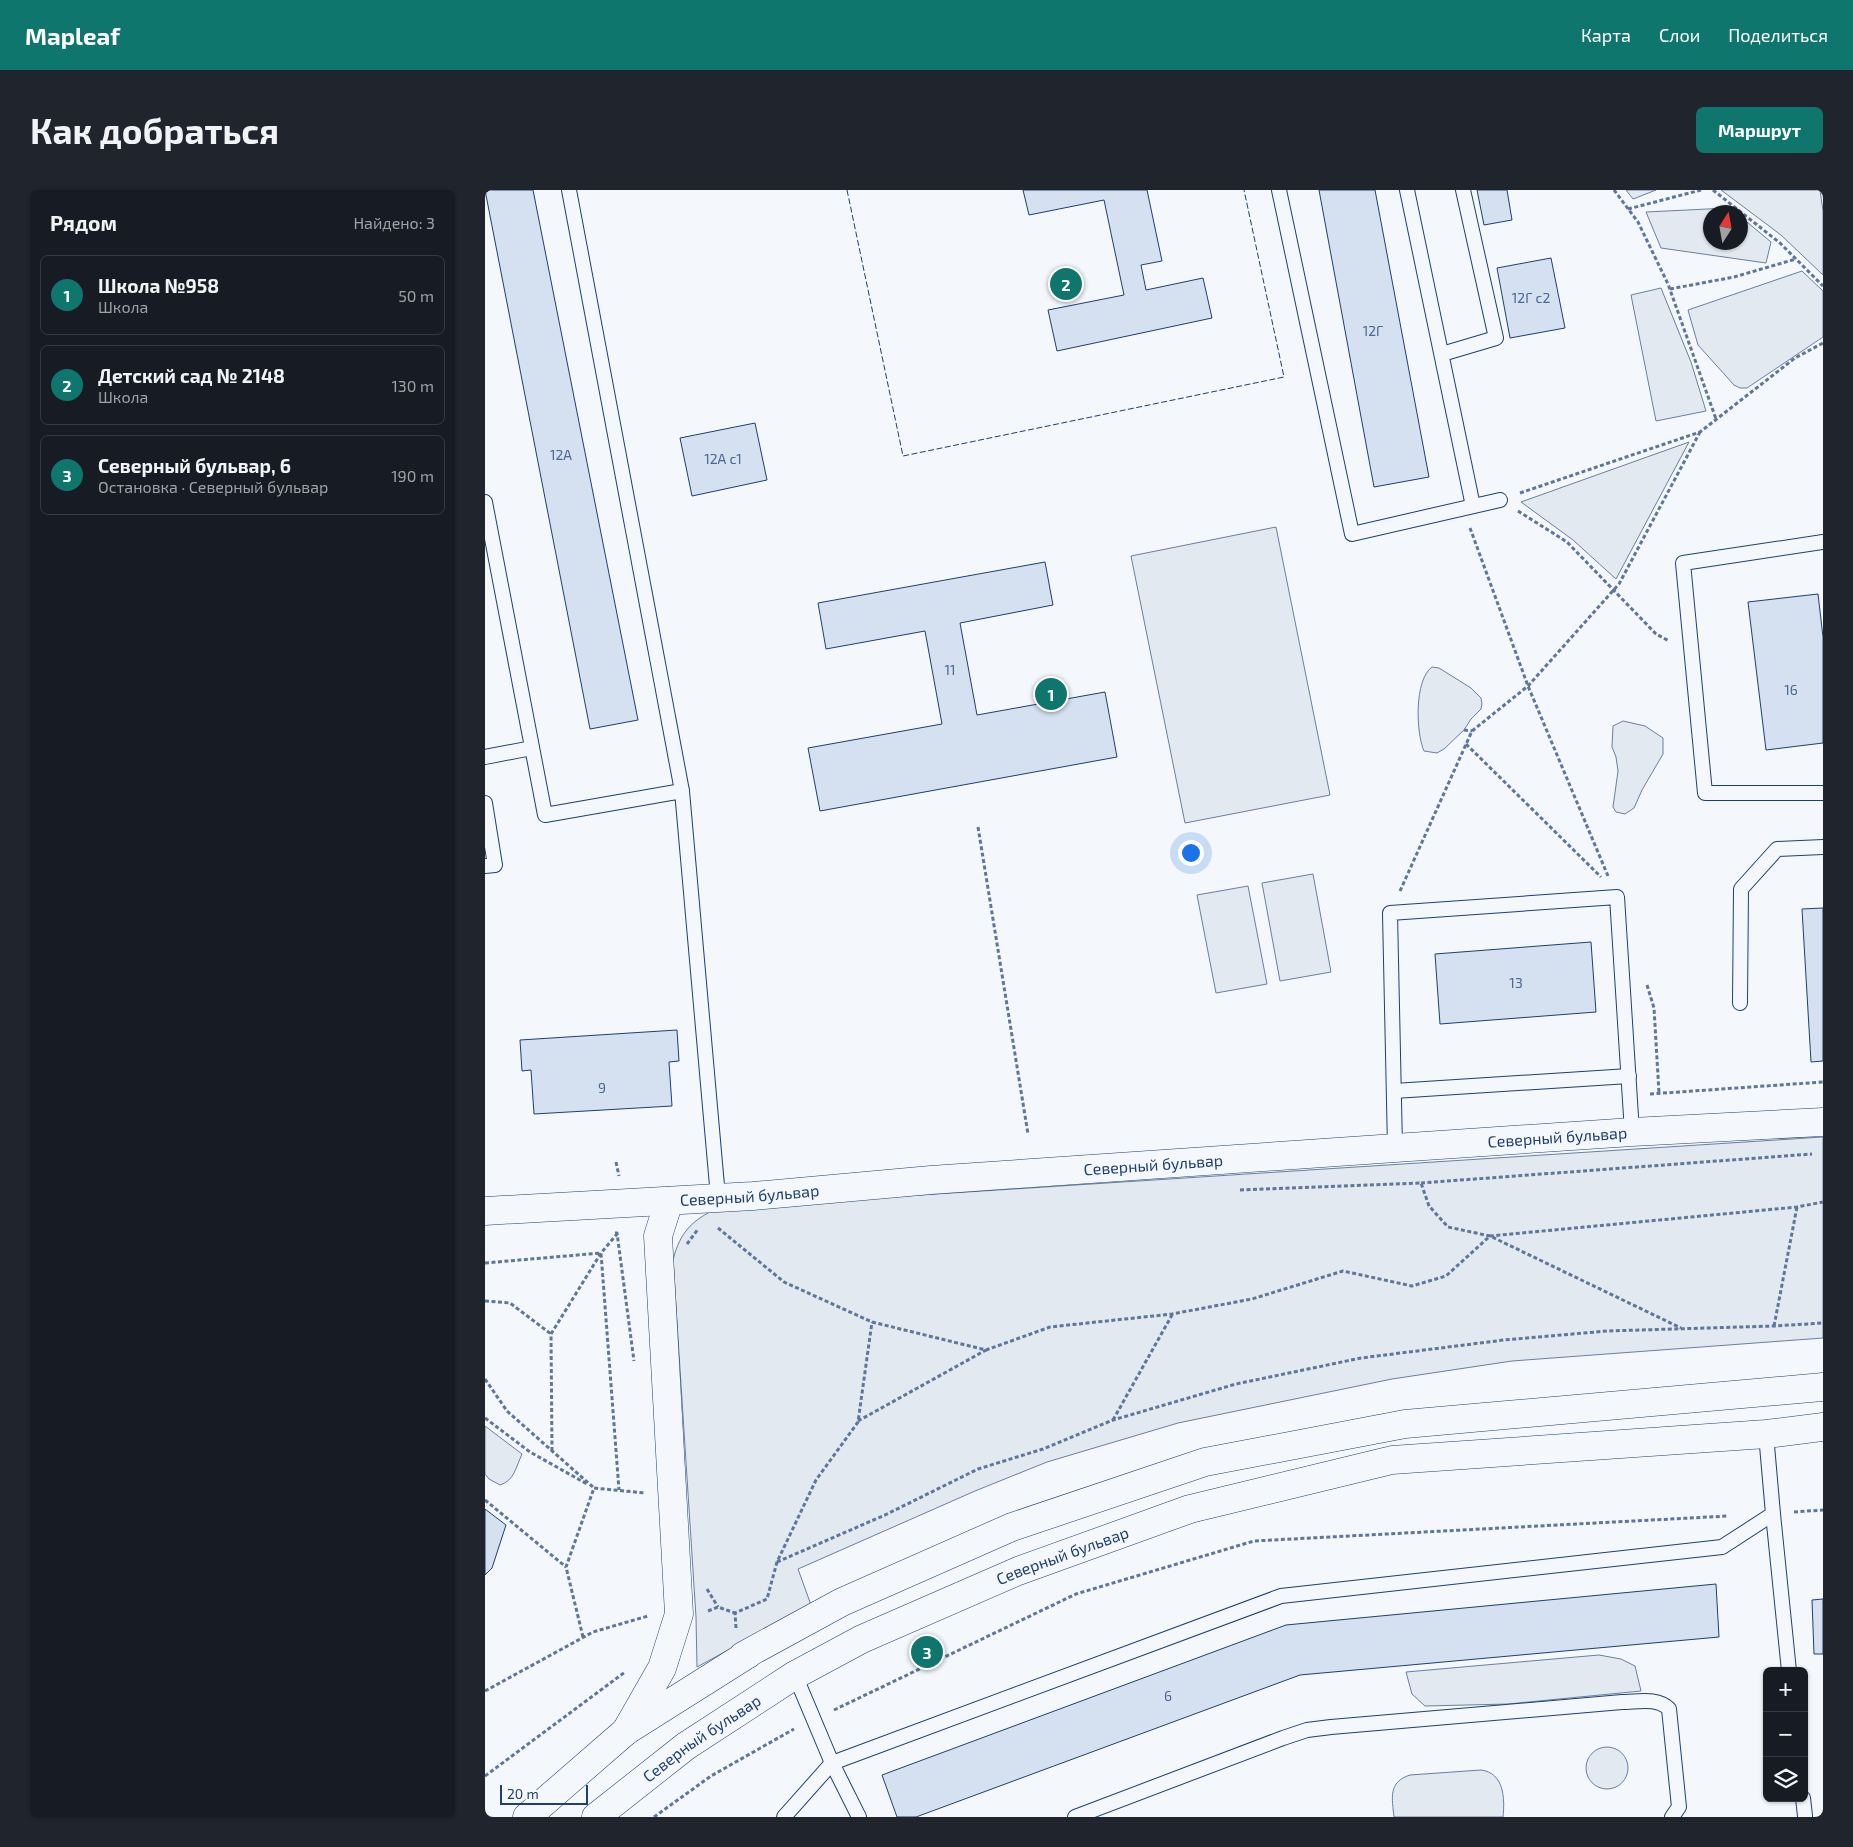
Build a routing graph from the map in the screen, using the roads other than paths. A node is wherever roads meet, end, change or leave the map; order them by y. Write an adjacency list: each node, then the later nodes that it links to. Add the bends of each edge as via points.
1 (569, 190): 12 (lane)
2 (1279, 190): 8 (lane, via 1352,534)
3 (1407, 190): 5 (lane)
4 (1463, 190): 5 (lane, via 1496,338)
5 (1442, 354): 8 (lane)
6 (1500, 500): 8 (lane)
7 (485, 502): 10 (lane)
8 (1468, 507)
9 (1823, 542): 13 (lane, via 1683,563 1705,793)
10 (532, 748): 11 (lane); 12 (lane, via 545,815)
11 (485, 757)
12 (682, 791): 23 (lane)
13 (1823, 793)
14 (485, 803): 16 (lane, via 495,864)
15 (1823, 847): 17 (lane, via 1777,849 1741,889)
16 (485, 866)
17 (1740, 1003)
18 (1629, 1076): 19 (lane); 19 (lane, via 1617,896 1390,913); 21 (lane)
19 (1394, 1091): 22 (lane)
20 (1823, 1122): 21 (main road, Северный бульвар)
21 (1632, 1132): 22 (main road, Северный бульвар)
22 (1395, 1148): 23 (main road, Северный бульвар)
23 (718, 1197): 24 (main road, Северный бульвар)
24 (669, 1201): 25 (main road, Северный бульвар); 32 (main road, via 658,1236 679,1614 662,1668)
25 (485, 1211)
26 (1823, 1387): 32 (main road, via 1405,1424 1205,1462 1012,1527 842,1602 743,1649)
27 (1823, 1427): 28 (main road, Северный бульвар)
28 (1766, 1434): 29 (lane); 31 (main road, Северный бульвар, via 1392,1460 1189,1509 1018,1570 862,1640)
29 (1773, 1514): 30 (lane); 33 (lane, via 1722,1547 1281,1596)
30 (1789, 1667)
31 (795, 1675): 33 (lane); 36 (main road, Северный бульвар, via 686,1746)
32 (626, 1731): 35 (main road)
33 (832, 1763): 37 (lane); 38 (lane)
34 (1803, 1802): 41 (lane)
35 (527, 1817)
36 (596, 1817)
37 (784, 1817)
38 (859, 1817)
39 (1075, 1817): 40 (lane, via 1307,1730 1653,1702 1663,1703 1669,1710 1679,1807)
40 (1672, 1817)
41 (1803, 1817)

